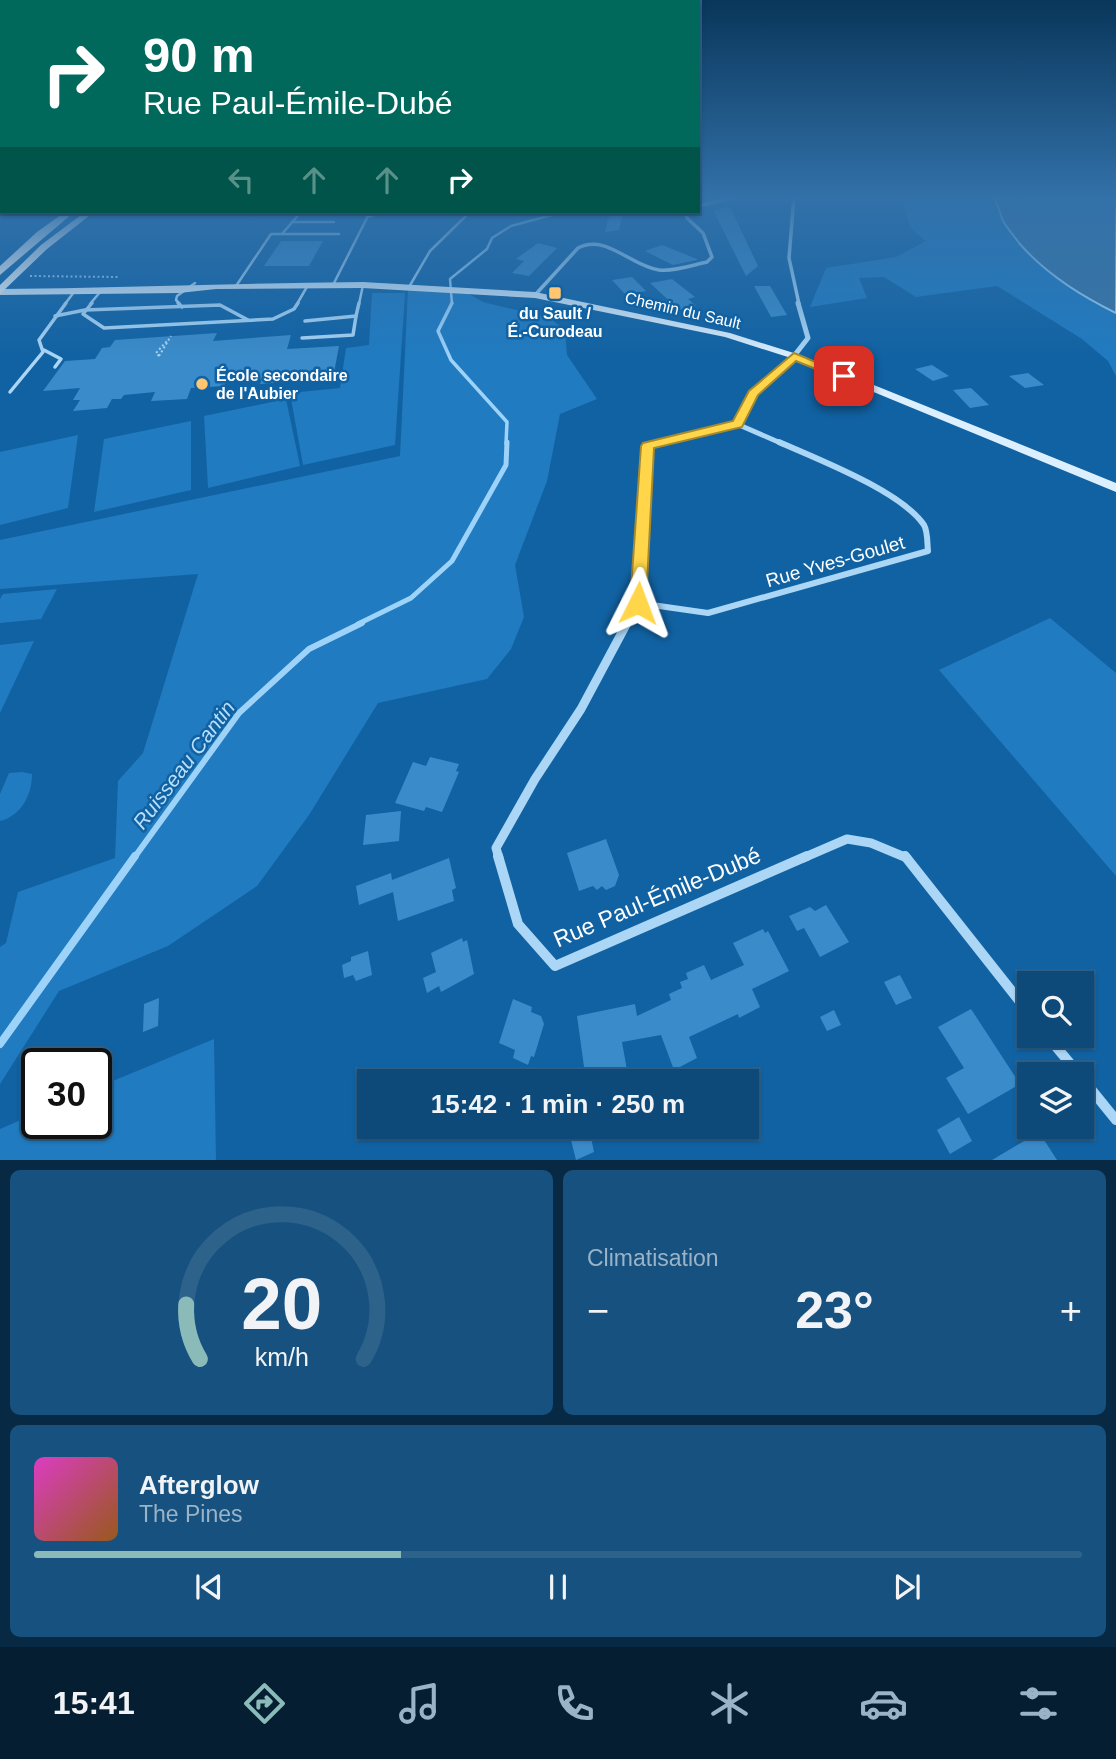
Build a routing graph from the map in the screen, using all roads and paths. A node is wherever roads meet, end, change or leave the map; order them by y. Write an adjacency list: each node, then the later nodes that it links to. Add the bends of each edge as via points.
1 (23, 250): 10 (main road)
2 (41, 250): 18 (main road)
3 (260, 250): 16 (lane)
4 (350, 250): 13 (lane)
5 (431, 250): 17 (lane)
6 (576, 250): 22 (street)
7 (614, 250): 8 (street, via 652,269 671,270 707,262 712,257)
8 (709, 250)
9 (789, 250): 33 (street, via 792,285 808,338)
10 (0, 272)
11 (195, 283): 15 (street, Chemin du Sault); 18 (street, Chemin du Sault); 19 (lane)
12 (308, 285): 13 (street, Chemin du Sault); 16 (street, Chemin du Sault); 28 (lane, via 290,312)
13 (332, 285): 14 (street, Chemin du Sault)
14 (363, 285): 17 (street, Chemin du Sault); 26 (lane)
15 (216, 286): 16 (street, Chemin du Sault); 19 (street, Chemin du Sault)
16 (236, 286)
17 (409, 287): 22 (street, Chemin du Sault)
18 (2, 288): 21 (street, Chemin du Sault)
19 (186, 289): 20 (street, Chemin du Sault); 23 (lane, via 176,298)
20 (102, 291): 21 (street, Chemin du Sault); 24 (lane)
21 (75, 292): 25 (lane)
22 (535, 295): 33 (street, Chemin du Sault, via 727,335)
23 (182, 307): 24 (lane); 28 (lane, via 220,306)
24 (85, 310): 25 (lane); 28 (lane, via 83,316 104,328)
25 (55, 316): 32 (lane, via 39,340)
26 (356, 316): 27 (lane); 30 (lane, via 353,335)
27 (305, 321)
28 (251, 322)
29 (173, 332): 31 (path)
30 (302, 338)
31 (168, 341)
32 (44, 350): 34 (lane, via 61,359); 35 (lane)
33 (794, 356): 36 (street, via 753,393); 37 (street, Chemin du Sault)
34 (55, 367)
35 (10, 392)
36 (737, 424): 38 (street, Rue Paul-Émile-Dubé, via 647,446); 38 (street, Rue Yves-Goulet, via 899,501 925,526 928,551 708,613)
37 (1116, 488)
38 (638, 603): 39 (street, Rue Paul-Émile-Dubé, via 581,709 496,848 518,924 555,967 847,839 871,843 906,858)
39 (1017, 998)
40 (1058, 1048): 41 (street)
41 (1069, 1062)
42 (1094, 1093): 43 (street)
43 (1116, 1120)

